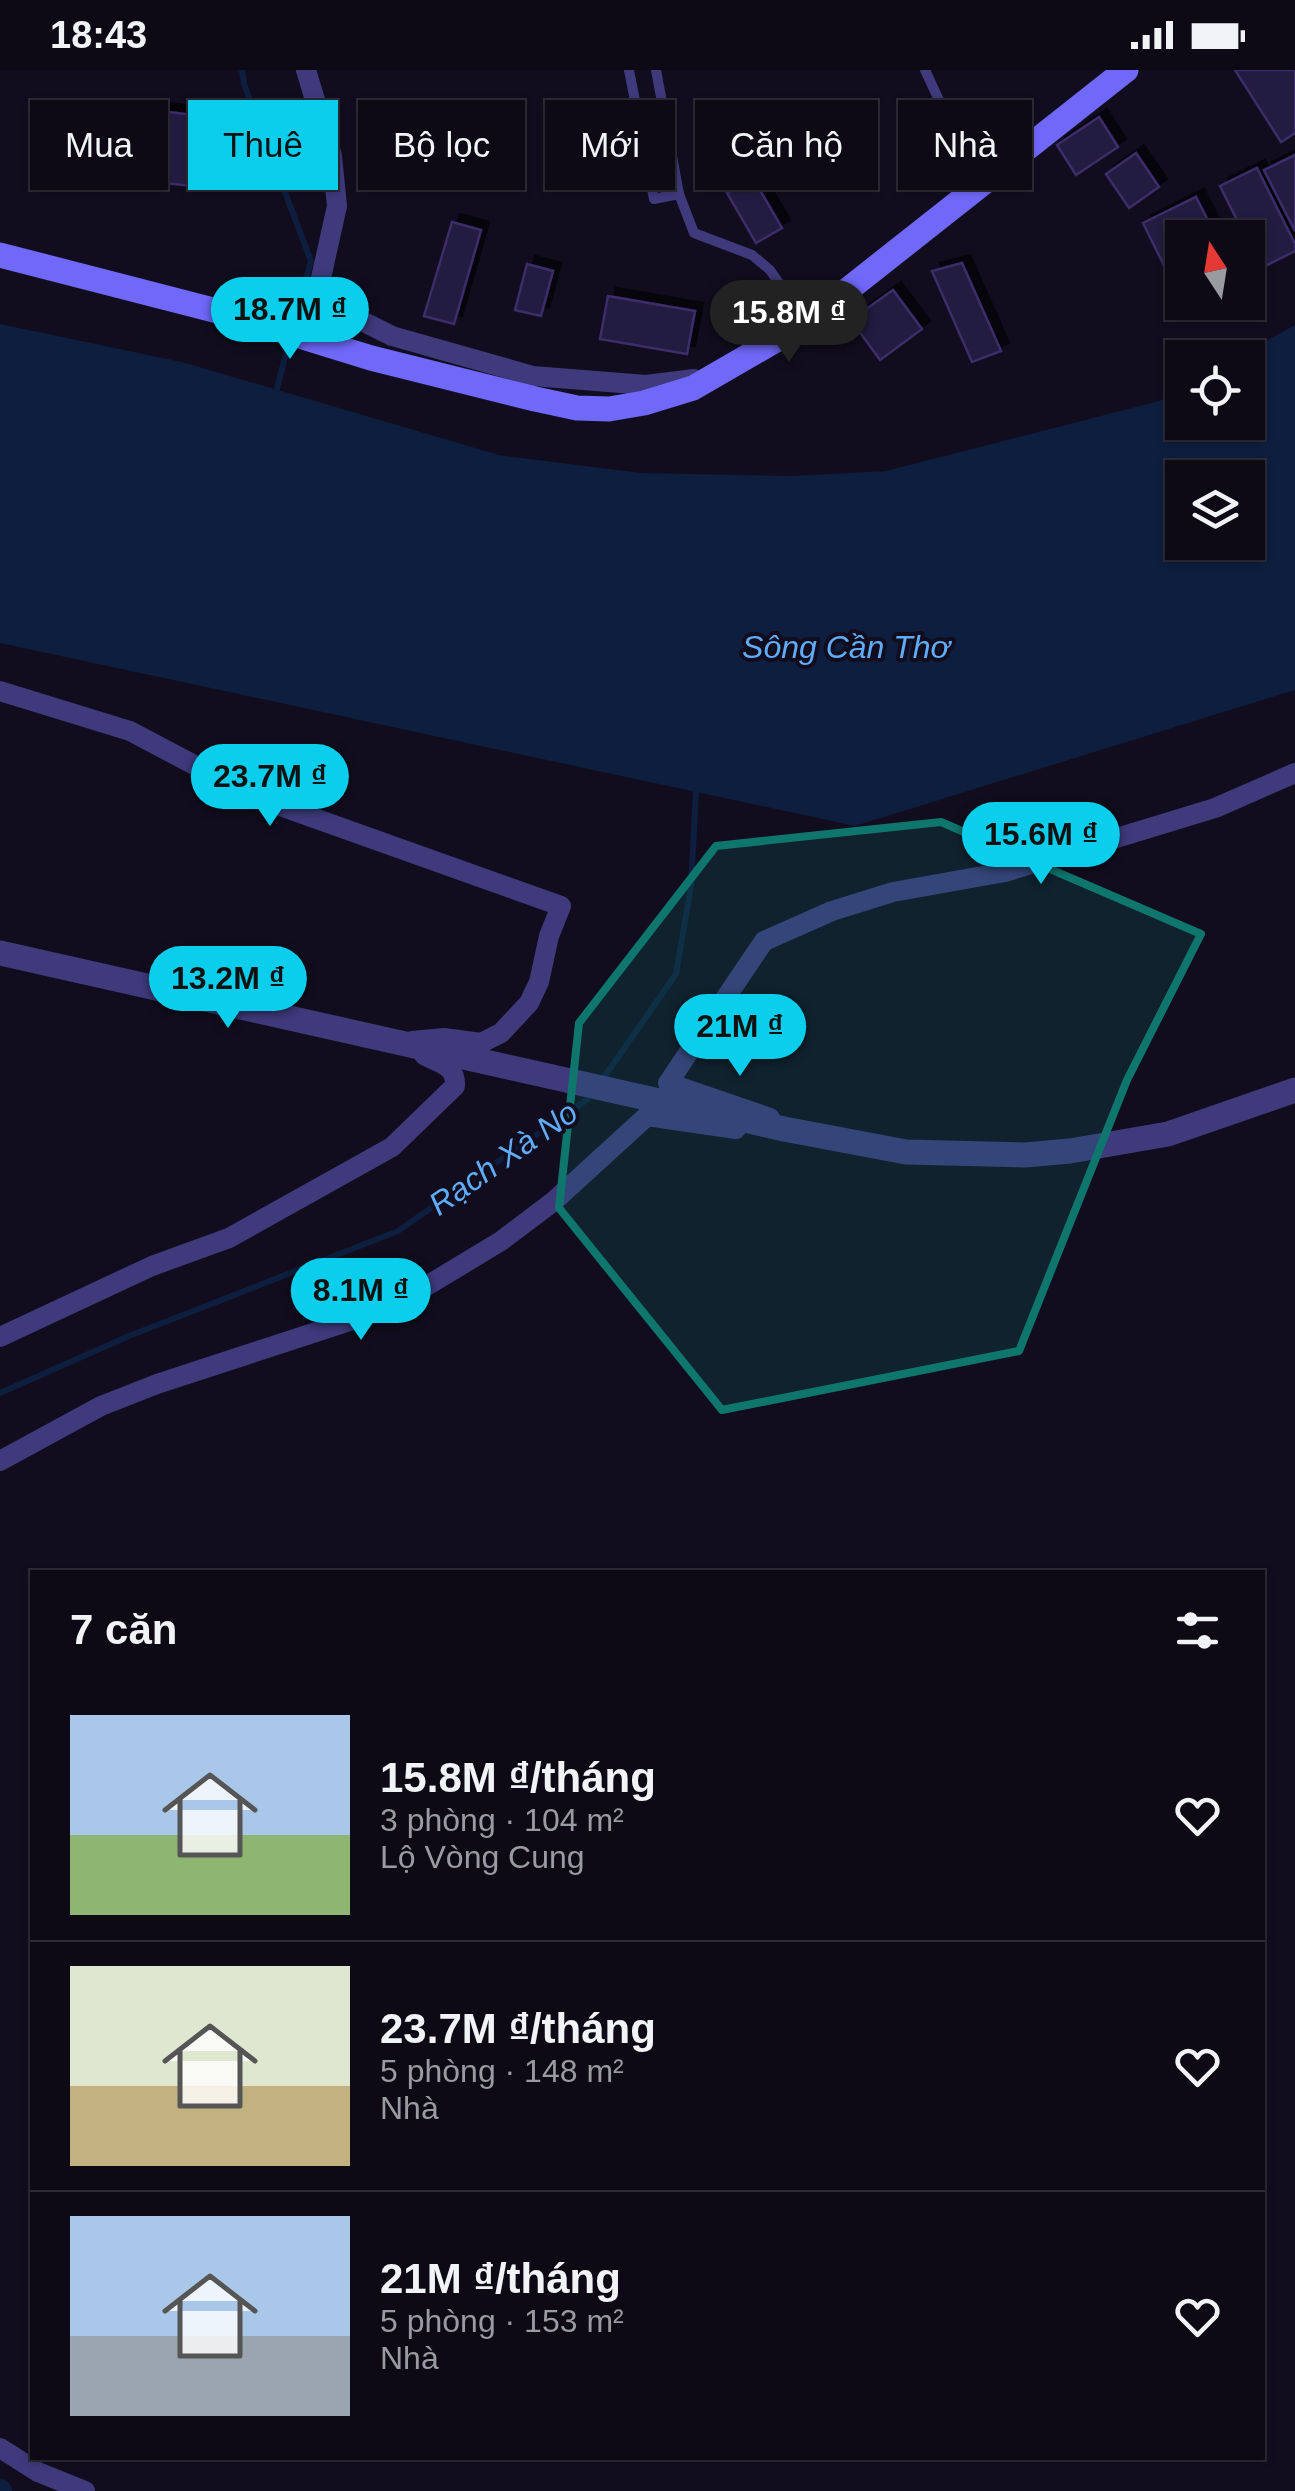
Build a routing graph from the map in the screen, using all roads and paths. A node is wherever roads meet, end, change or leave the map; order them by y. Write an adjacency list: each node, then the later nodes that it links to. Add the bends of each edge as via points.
1 (306, 70): 12 (street, via 332,156 337,206 319,287 332,306 392,336 532,376 646,385)
2 (629, 70): 9 (lane, via 654,199)
3 (656, 70): 9 (lane)
4 (925, 70): 6 (lane)
5 (1126, 70): 7 (main road)
6 (939, 100)
7 (1032, 144)
8 (973, 190): 11 (main road)
9 (679, 194): 11 (lane, via 694,233 752,255)
10 (0, 255): 12 (main road, via 577,408 644,403)
11 (807, 322): 12 (main road)
12 (716, 376)
13 (0, 691): 16 (street, via 130,732 255,797 561,906 530,1003 501,1033 481,1043)
14 (1295, 773): 18 (street, via 1215,808 1005,872 893,892 764,942 668,1083 765,1114)
15 (0, 953): 16 (street)
16 (407, 1042): 18 (street); 19 (street, via 451,1068 455,1086 392,1146 229,1238)
17 (1295, 1090): 18 (street, via 1168,1134 1026,1155 906,1152)
18 (784, 1129): 20 (street, via 764,1134 647,1116 554,1201 420,1290 365,1316 101,1406)
19 (0, 1337)
20 (0, 1462)
21 (0, 2448): 22 (street)
22 (86, 2491)

